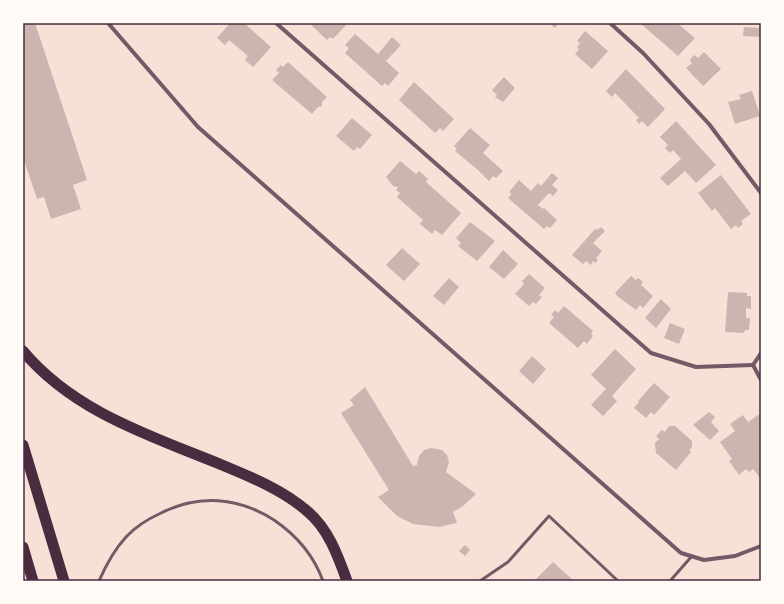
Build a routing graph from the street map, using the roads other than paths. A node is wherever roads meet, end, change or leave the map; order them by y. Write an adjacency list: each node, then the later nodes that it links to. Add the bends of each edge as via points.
1 (108, 23): 12 (street, via 198,127 681,553)
2 (276, 23): 7 (street, via 651,353 696,367)
3 (610, 23): 4 (street, via 642,53 708,124)
4 (761, 193)
5 (23, 351): 17 (highway, via 62,388 91,408 120,423 247,476 288,497 303,508 324,530 338,555)
6 (761, 353): 7 (street)
7 (753, 365): 8 (street)
8 (761, 380)
9 (23, 445): 14 (highway)
10 (761, 546): 12 (street, via 735,556 704,560)
11 (23, 547): 13 (highway)
12 (692, 556): 20 (lane)
13 (33, 581)
14 (64, 581)
15 (99, 581): 16 (lane, via 115,551 127,536 146,520 173,507 198,501 219,500 240,504 263,513 288,530 318,567)
16 (322, 581)
17 (347, 581)
18 (480, 581): 19 (lane, via 508,562 549,516)
19 (618, 581)
20 (670, 581)

